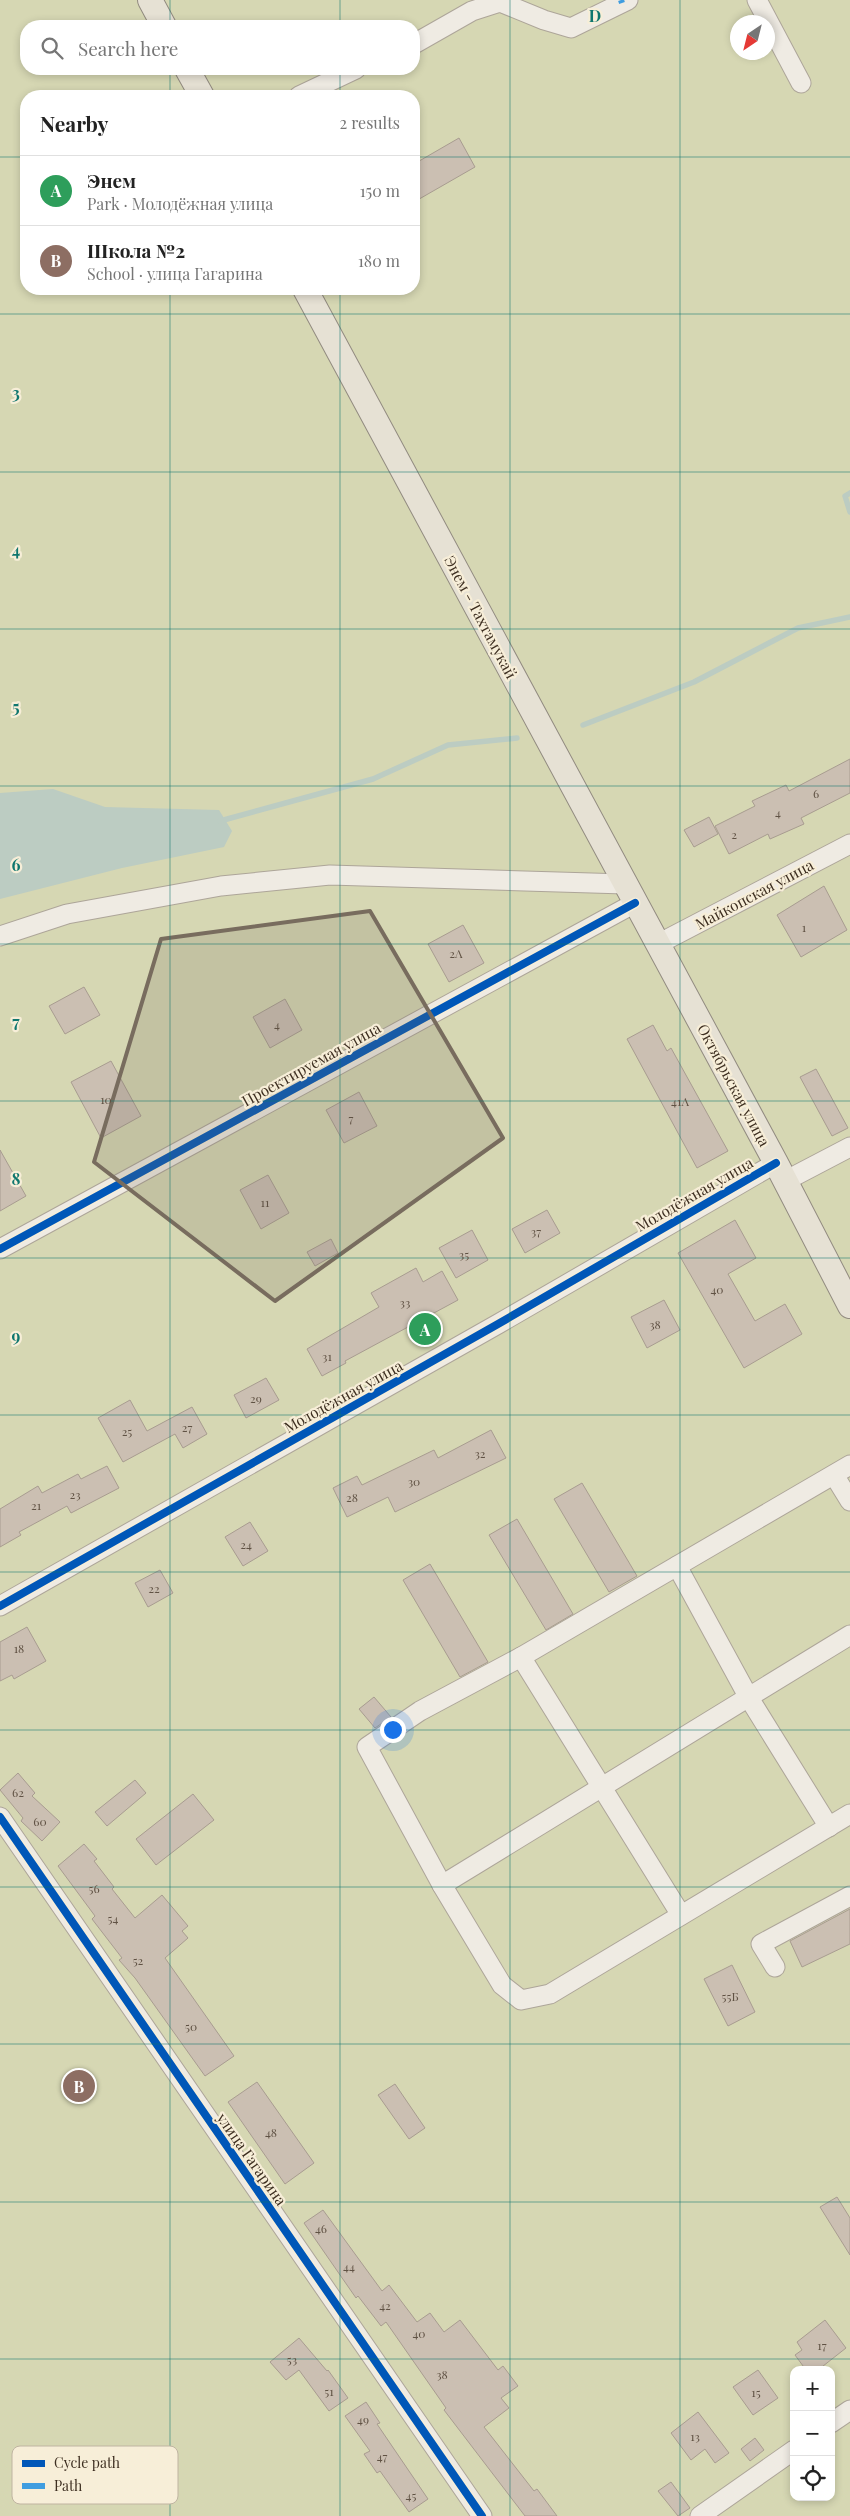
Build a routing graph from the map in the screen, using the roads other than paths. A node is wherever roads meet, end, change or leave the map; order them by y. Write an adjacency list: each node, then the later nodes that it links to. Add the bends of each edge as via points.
1 (150, 0): 4 (main road)
2 (628, 0): 5 (street, via 571,28 500,2 472,12)
3 (757, 0): 8 (street)
4 (161, 20)
5 (420, 41)
6 (190, 75): 9 (main road)
7 (343, 75): 10 (street)
8 (801, 83)
9 (199, 90)
10 (311, 90)
11 (308, 295): 13 (main road, Энем - Тахтамукай)
12 (850, 844): 15 (street, Майкопская улица)
13 (630, 893): 14 (street, via 330,876 221,886 67,914); 15 (main road, Энем - Тахтамукай); 18 (street, Проектируемая улица)
14 (0, 936)
15 (658, 944): 17 (main road, Октябрьская улица)
16 (850, 1147): 17 (street, Молодёжная улица)
17 (781, 1172): 19 (main road, Октябрьская улица); 24 (street, Молодёжная улица, via 498,1324)
18 (0, 1249)
19 (850, 1306)
20 (850, 1464): 21 (street)
21 (834, 1475): 22 (street); 23 (street)
22 (850, 1501)
23 (677, 1566): 26 (street); 27 (street)
24 (0, 1606)
25 (850, 1635): 27 (street)
26 (521, 1656): 28 (street); 32 (street, via 420,1711 366,1747)
27 (749, 1698): 28 (street); 31 (street)
28 (603, 1787): 32 (street); 34 (street)
29 (850, 1814): 31 (street)
30 (0, 1817): 39 (street, улица Гагарина)
31 (829, 1827): 34 (street)
32 (442, 1885): 34 (street, via 502,1985 521,2000 550,1994)
33 (850, 1896): 35 (street, via 761,1944)
34 (681, 1915)
35 (775, 1967)
36 (850, 2410): 37 (street)
37 (835, 2420)
38 (790, 2453): 40 (street)
39 (482, 2516)
40 (700, 2516)

